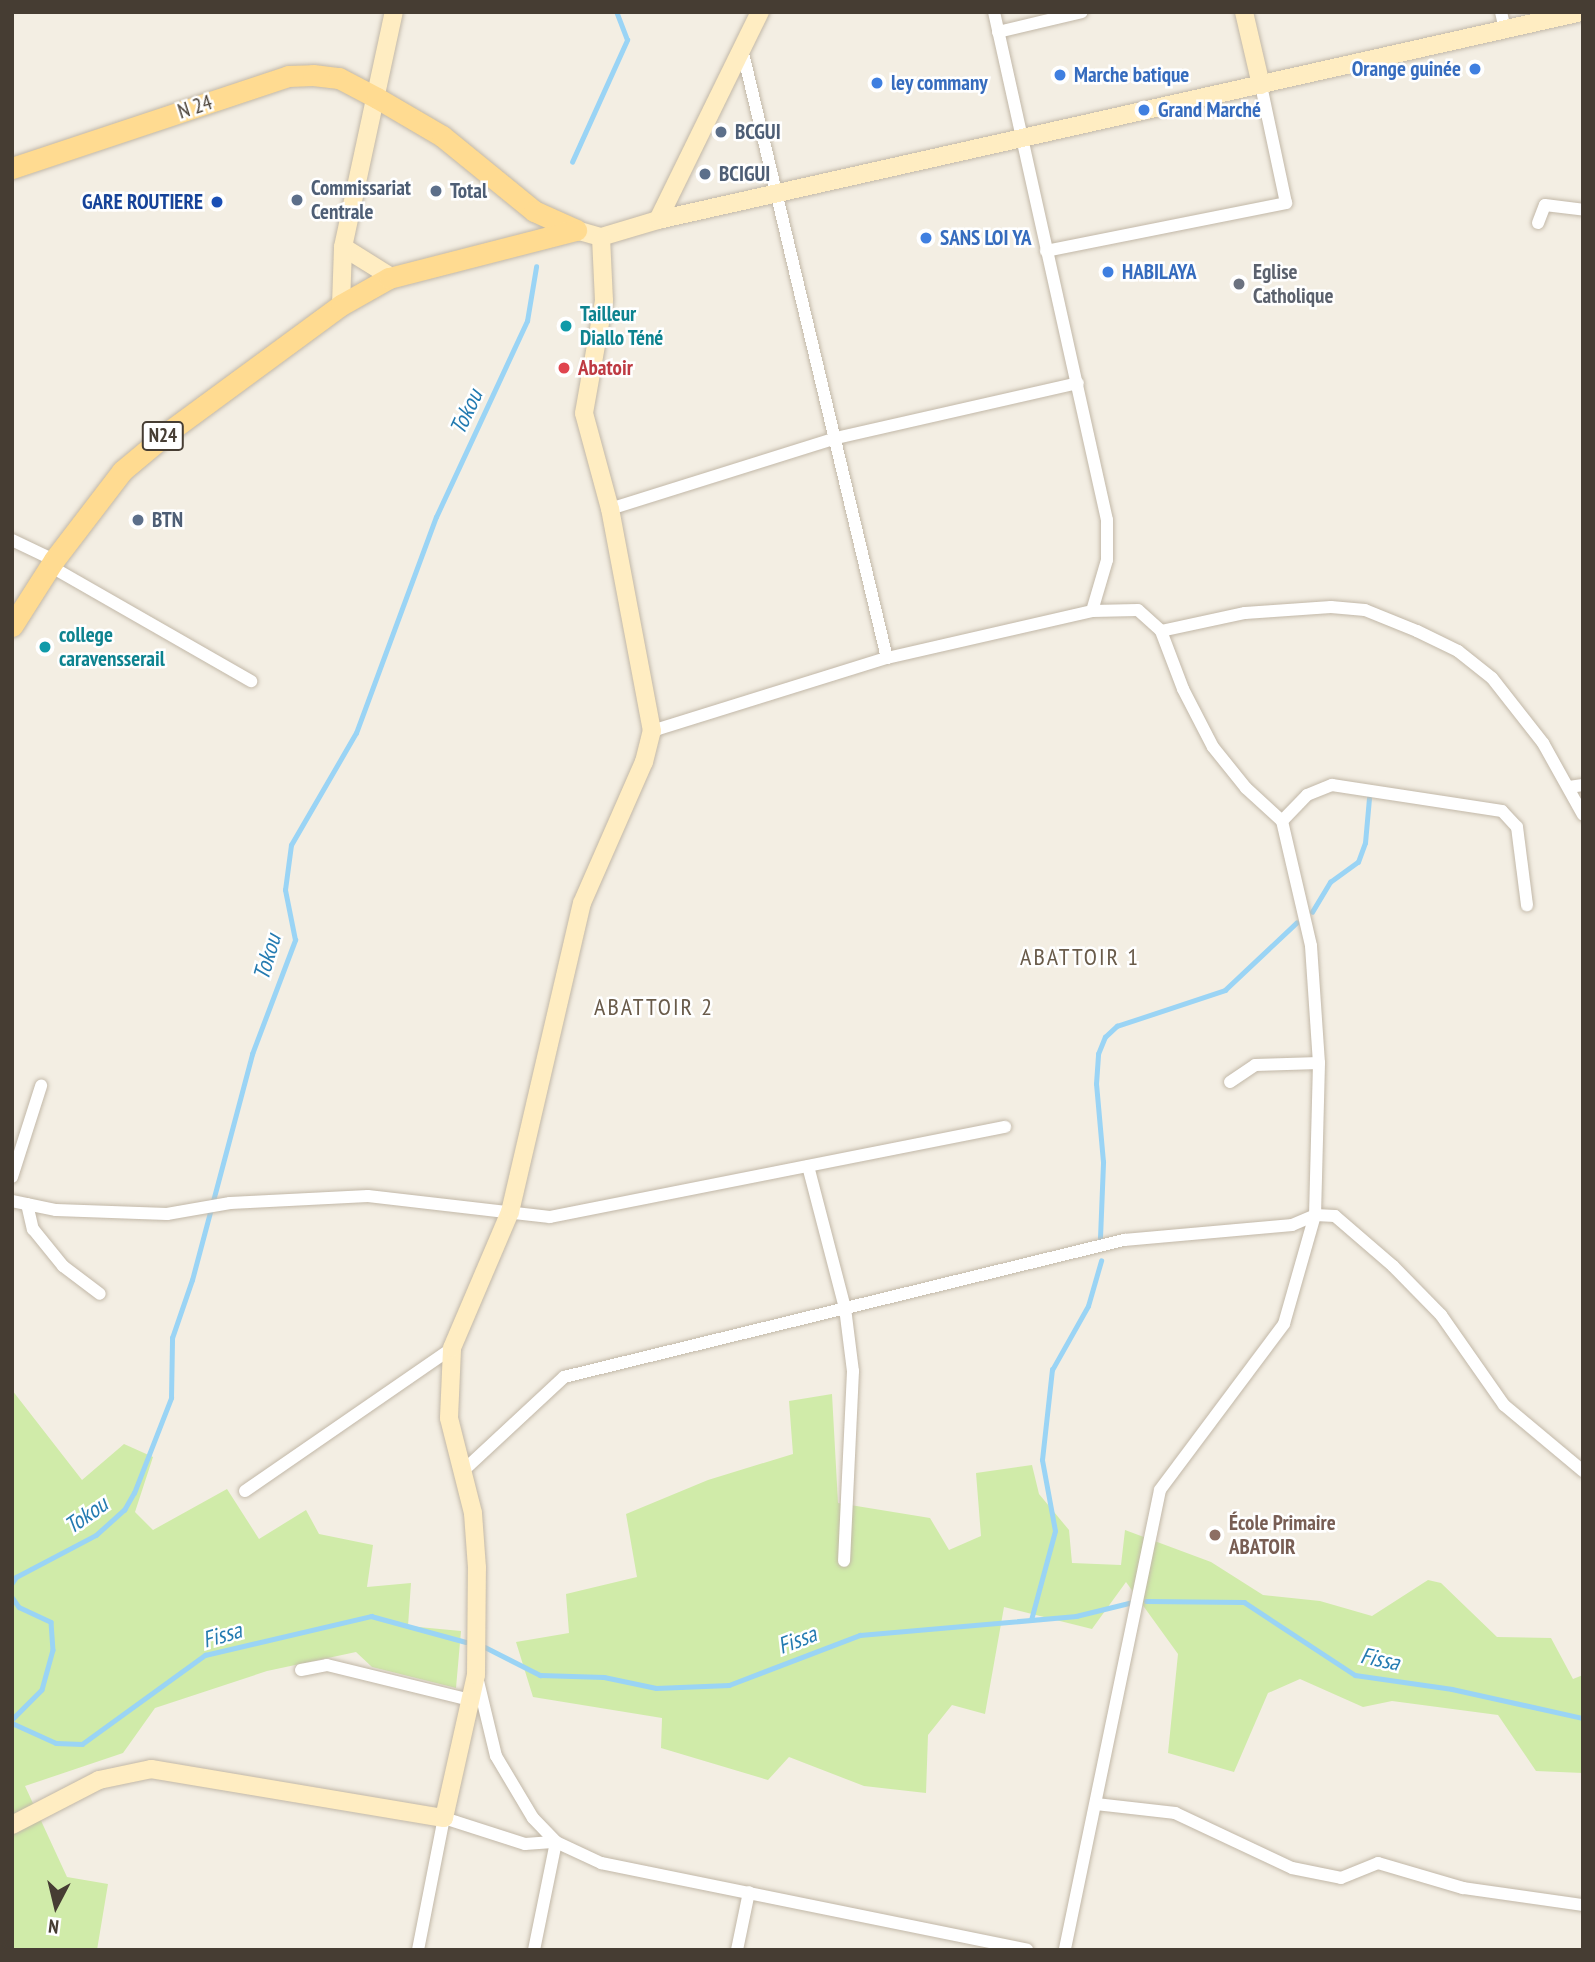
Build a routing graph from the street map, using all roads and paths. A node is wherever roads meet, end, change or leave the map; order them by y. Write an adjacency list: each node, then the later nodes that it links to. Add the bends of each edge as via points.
1 (394, 12): 11 (street)
2 (761, 12): 9 (street)
3 (994, 12): 8 (street)
4 (1082, 12): 8 (street)
5 (1244, 12): 10 (street)
6 (1582, 12): 7 (street)
7 (1503, 21): 10 (street)
8 (998, 32): 12 (street)
9 (743, 49): 14 (street); 16 (street)
10 (1261, 85): 12 (street); 21 (street, via 1286,203)
11 (377, 98): 13 (main road, N 24, via 339,78 288,76); 18 (main road, N 24, via 442,136 534,211); 20 (street)
12 (1020, 140): 14 (street); 21 (street)
13 (12, 168)
14 (778, 195): 16 (street); 25 (street)
15 (1583, 210): 17 (street, via 1545,205)
16 (658, 220): 19 (street)
17 (1538, 223)
18 (576, 230): 19 (street); 22 (main road, N24)
19 (601, 237): 26 (street, via 604,301 583,413)
20 (343, 247): 22 (street); 23 (street)
21 (1046, 251): 24 (street)
22 (391, 278): 23 (main road, N24)
23 (341, 304): 28 (main road, N24, via 122,471)
24 (1077, 383): 25 (street); 29 (street, via 1107,520 1107,560)
25 (836, 438): 26 (street); 32 (street)
26 (610, 509): 34 (street)
27 (12, 540): 28 (street)
28 (52, 563): 30 (main road, N24); 33 (street)
29 (1092, 611): 31 (street, via 1138,610); 32 (street)
30 (12, 626)
31 (1161, 631): 36 (street, via 1245,613 1331,607 1365,610 1458,651 1492,678 1543,743); 38 (street, via 1213,747 1246,788)
32 (887, 658): 34 (street)
33 (251, 681)
34 (652, 732): 48 (street, via 644,762 582,903)
35 (1583, 785): 36 (street)
36 (1569, 787): 37 (street)
37 (1583, 815)
38 (1282, 821): 39 (street, via 1307,795 1332,785 1502,811 1517,827); 40 (street, via 1311,947)
39 (1527, 905)
40 (1319, 1063): 41 (street, via 1255,1065); 49 (street)
41 (1230, 1082)
42 (41, 1086): 45 (street)
43 (1005, 1127): 44 (street)
44 (808, 1166): 48 (street, via 592,1212 550,1217); 51 (street)
45 (12, 1177)
46 (12, 1201): 47 (street)
47 (27, 1204): 48 (street, via 167,1214 230,1203 368,1196); 50 (street, via 33,1229 63,1266)
48 (510, 1212): 52 (street)
49 (1315, 1215): 51 (street, via 1292,1225 1124,1240); 54 (street, via 1335,1216 1393,1266 1441,1315 1504,1405); 60 (street, via 1284,1324 1160,1490)
50 (100, 1294)
51 (845, 1308): 53 (street, via 564,1377); 56 (street, via 853,1371)
52 (452, 1348): 53 (street, via 449,1418); 55 (street)
53 (464, 1470): 58 (street, via 477,1568)
54 (1583, 1471)
55 (245, 1491)
56 (844, 1561)
57 (301, 1670): 59 (street, via 327,1665)
58 (477, 1675): 59 (street); 63 (street, via 496,1756 533,1818)
59 (471, 1700): 61 (street)
60 (1096, 1804): 65 (street, via 1175,1813 1292,1868 1341,1878 1378,1863 1463,1888); 70 (street)
61 (444, 1818): 62 (street, via 151,1769 99,1780); 63 (street, via 525,1844); 66 (street)
62 (12, 1825)
63 (556, 1842): 64 (street, via 601,1863); 67 (street)
64 (749, 1892): 68 (street); 69 (street)
65 (1583, 1905)
66 (418, 1950)
67 (534, 1950)
68 (737, 1950)
69 (1027, 1950)
70 (1065, 1950)

